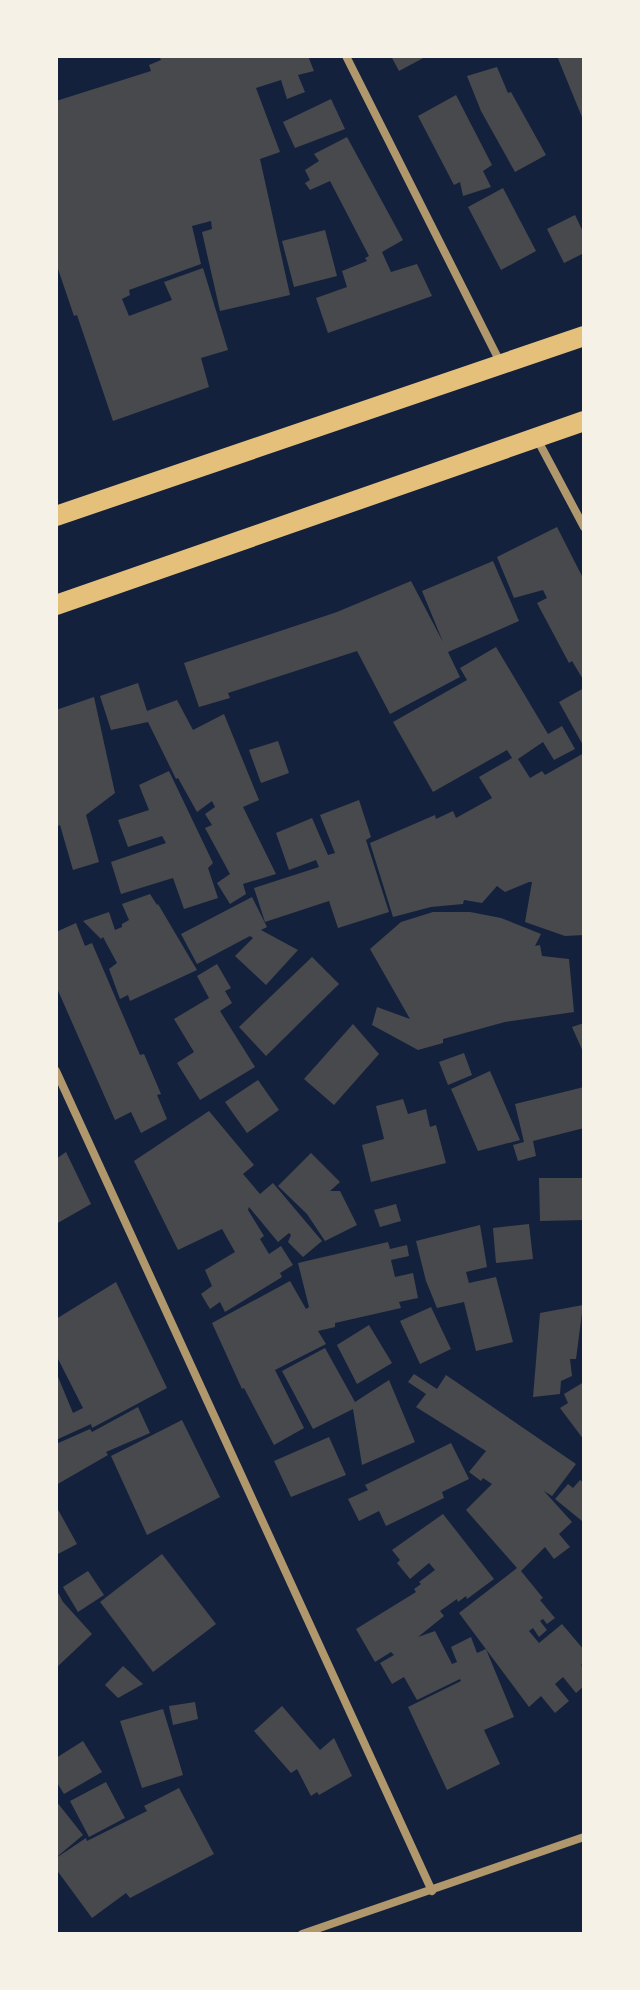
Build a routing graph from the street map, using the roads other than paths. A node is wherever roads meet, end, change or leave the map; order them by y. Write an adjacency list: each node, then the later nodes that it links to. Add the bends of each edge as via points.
1 (346, 56): 3 (street)
2 (584, 336): 3 (main road)
3 (500, 363): 6 (main road)
4 (584, 421): 5 (main road)
5 (535, 437): 7 (street); 8 (main road)
6 (56, 516)
7 (584, 527)
8 (56, 605)
9 (56, 1071): 11 (street)
10 (584, 1837): 11 (street)
11 (432, 1891): 12 (street)
12 (302, 1934)

